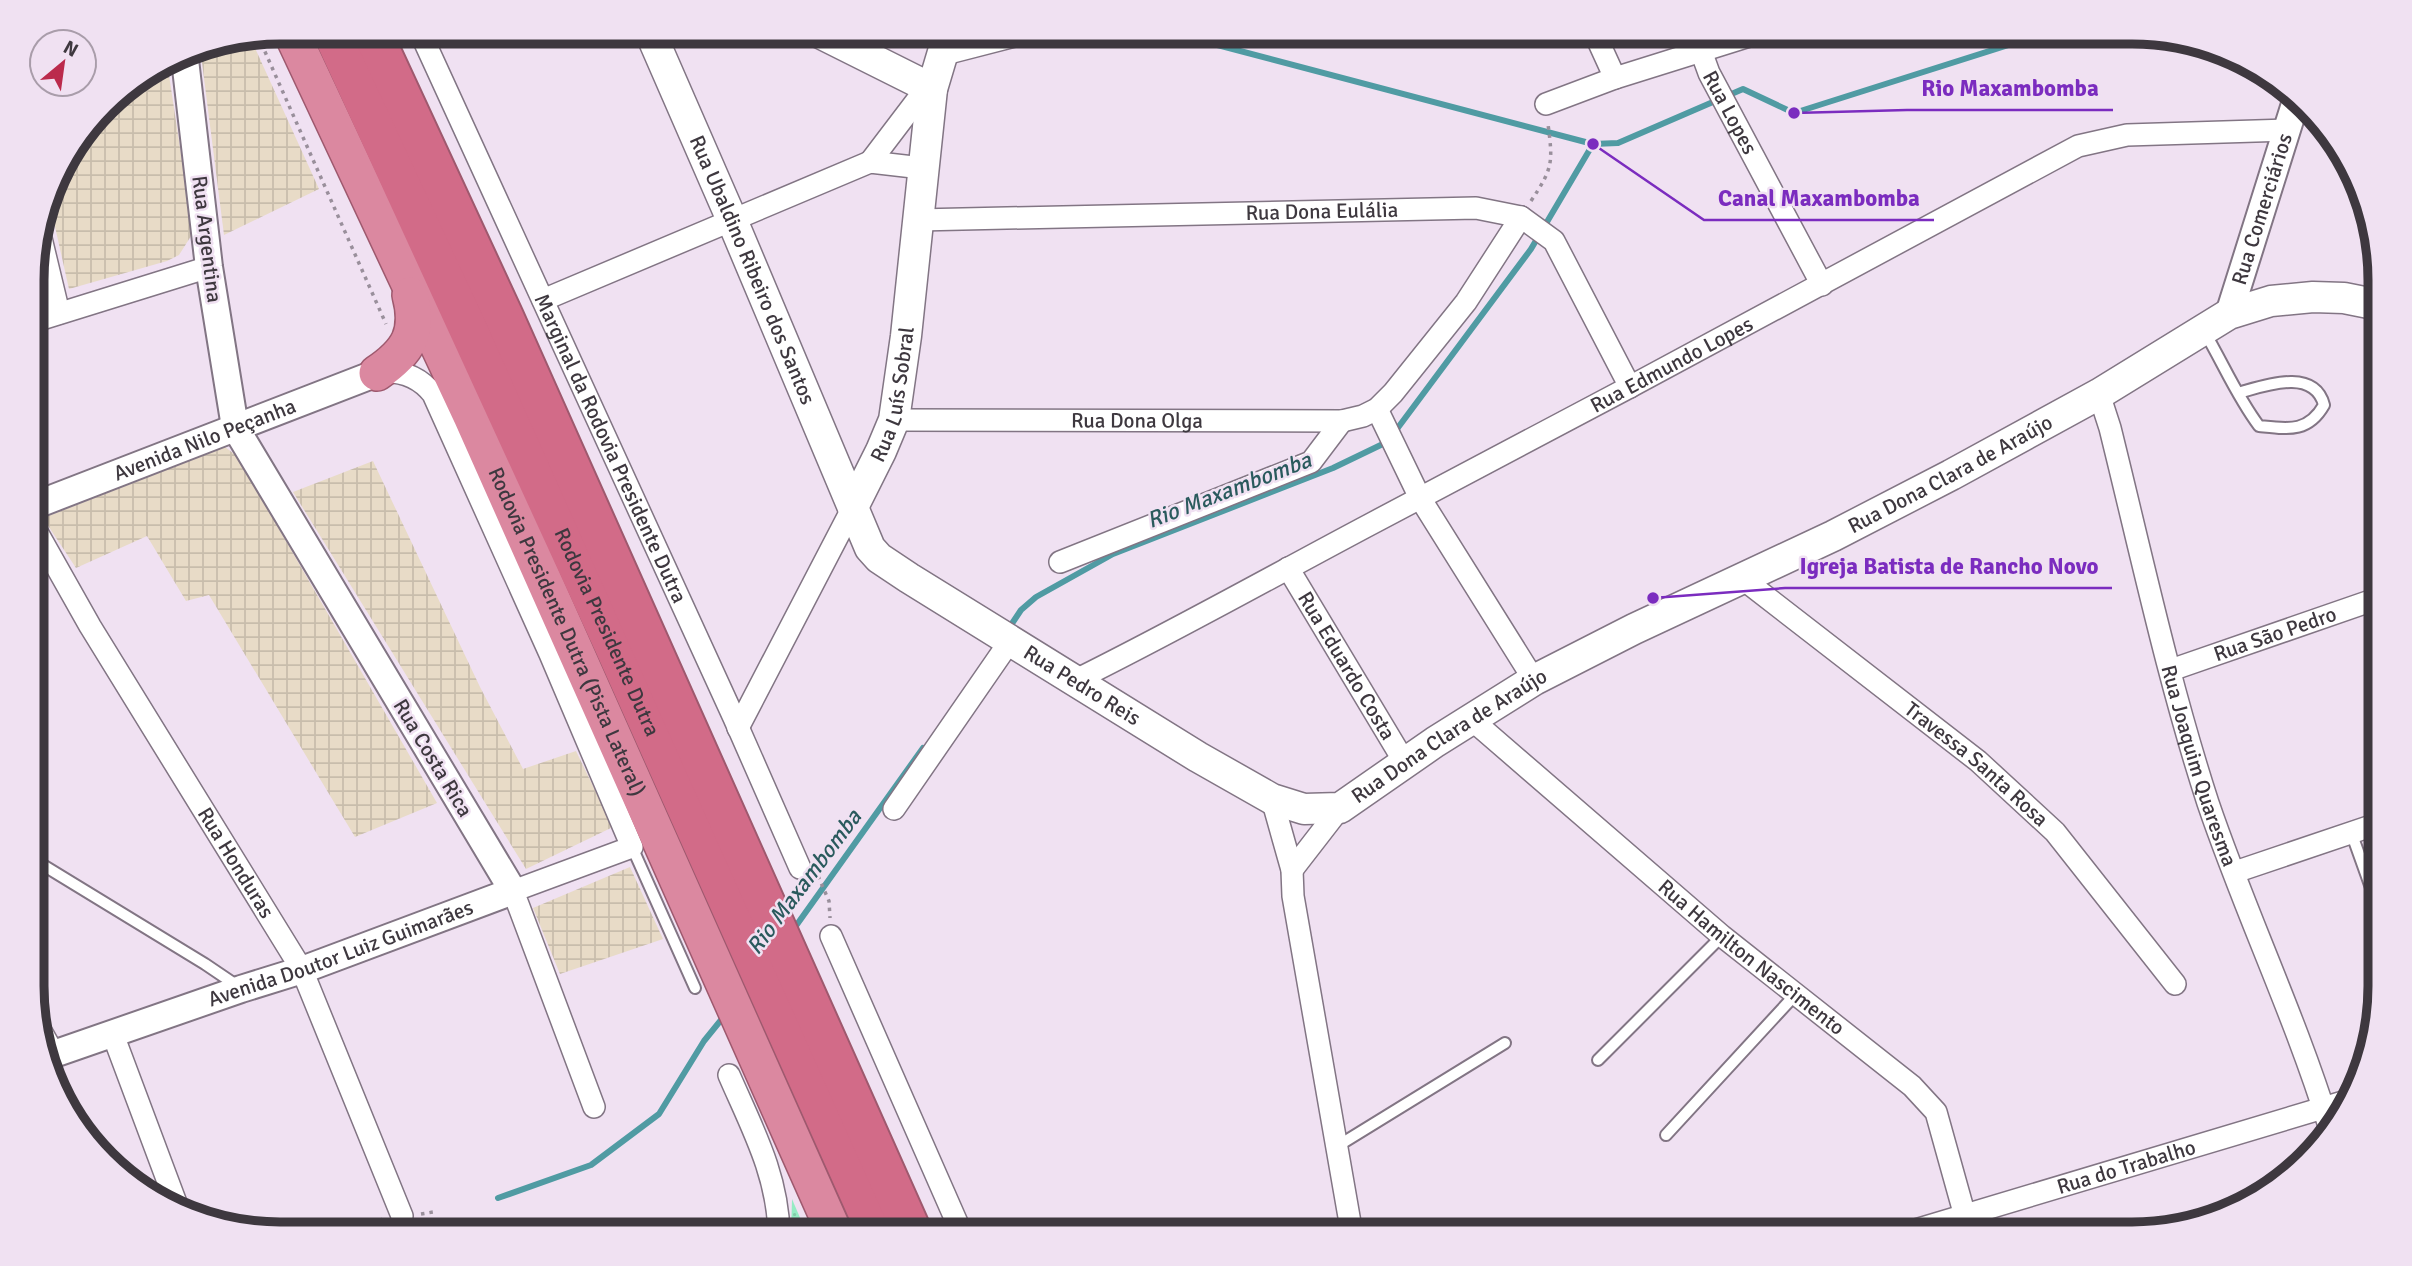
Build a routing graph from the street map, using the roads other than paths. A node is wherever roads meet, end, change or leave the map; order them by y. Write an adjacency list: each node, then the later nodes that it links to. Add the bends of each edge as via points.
1 (294, 44): 24 (highway, Rodovia Presidente Dutra (Pista Lateral))
2 (338, 44): 68 (highway, Rodovia Presidente Dutra, via 607,632)
3 (380, 44): 68 (highway, Rodovia Presidente Dutra, via 510,330)
4 (426, 44): 26 (street, Marginal da Rodovia Presidente Dutra)
5 (655, 44): 20 (main road, Rua Ubaldino Ribeiro dos Santos)
6 (842, 44): 13 (main road)
7 (945, 44): 13 (main road, Rua Luís Sobral)
8 (1599, 44): 12 (street)
9 (1723, 44): 10 (street)
10 (1701, 51): 12 (street); 25 (street, Rua Lopes)
11 (185, 64): 23 (street, Rua Argentina)
12 (1615, 78): 15 (street)
13 (930, 88): 17 (street); 18 (main road, Rua Luís Sobral)
14 (2294, 108): 16 (street, Rua Comerciários)
15 (1547, 113)
16 (2288, 130): 25 (street, Rua Edmundo Lopes, via 2127,135 2078,146); 29 (street, Rua Comerciários)
17 (870, 162): 18 (street); 20 (street)
18 (922, 168): 21 (main road, Rua Luís Sobral)
19 (1524, 219): 21 (street, Rua Dona Eulália, via 1476,208); 33 (street, Rua Dona Eulália, via 1554,241); 36 (street, Rua Dona Olga, via 1466,302)
20 (732, 220): 26 (street); 40 (main road, Rua Ubaldino Ribeiro dos Santos)
21 (918, 220): 37 (main road, Rua Luís Sobral)
22 (45, 255): 28 (street)
23 (209, 267): 28 (street); 39 (street, Rua Argentina)
24 (405, 275): 32 (highway, via 413,307 412,334 398,357); 72 (highway, Rodovia Presidente Dutra (Pista Lateral), via 471,416)
25 (1822, 285): 33 (street, Rua Edmundo Lopes)
26 (543, 300): 54 (street, Marginal da Rodovia Presidente Dutra)
27 (2368, 303): 29 (main road, Rua Dona Clara de Araújo, via 2313,297 2271,301)
28 (59, 313): 30 (street)
29 (2229, 314): 31 (main road, Rua Dona Clara de Araújo)
30 (44, 318)
31 (2203, 330): 34 (lane); 35 (main road, Rua Dona Clara de Araújo)
32 (377, 373): 39 (street, Avenida Nilo Peçanha); 61 (street, via 407,374 433,394)
33 (1630, 387): 41 (street, Rua Edmundo Lopes)
34 (2238, 393): 34 (lane, via 2259,426 2307,425 2324,405 2312,386 2294,382)
35 (2099, 394): 47 (main road, Rua Dona Clara de Araújo, via 1901,501); 50 (street, Rua Joaquim Quaresma)
36 (1377, 409): 38 (street, Rua Dona Olga); 41 (street)
37 (894, 420): 38 (street, Rua Dona Olga); 40 (main road, via 859,450 848,452); 43 (main road, Rua Luís Sobral)
38 (1342, 421): 45 (street, via 1311,462)
39 (234, 427): 42 (street, Avenida Nilo Peçanha); 67 (street, Rua Costa Rica)
40 (827, 445): 43 (main road, Rua Ubaldino Ribeiro dos Santos)
41 (1420, 498): 46 (street, Rua Edmundo Lopes); 52 (street)
42 (44, 502)
43 (853, 507): 49 (main road, Rua Pedro Reis, via 879,558); 54 (street, Rua Luís Sobral)
44 (44, 544): 71 (street, Rua Honduras)
45 (1060, 562)
46 (1288, 568): 51 (street, Rua Edmundo Lopes); 55 (street, Rua Eduardo Costa)
47 (1743, 579): 52 (main road, Rua Dona Clara de Araújo); 73 (street, Travessa Santa Rosa, via 2015,793 2055,832)
48 (2368, 601): 50 (street, Rua São Pedro)
49 (1009, 641): 51 (main road, Rua Pedro Reis); 58 (street)
50 (2171, 670): 65 (street, Rua Joaquim Quaresma, via 2209,803)
51 (1076, 680): 56 (main road, Rua Pedro Reis)
52 (1534, 680): 53 (main road, Rua Dona Clara de Araújo)
53 (1471, 719): 55 (main road, Rua Dona Clara de Araújo); 70 (street, Rua Hamilton Nascimento)
54 (738, 728): 64 (street, Marginal da Rodovia Presidente Dutra)
55 (1405, 763): 57 (main road, Rua Dona Clara de Araújo)
56 (1272, 799): 57 (main road, Rua Dona Clara de Araújo, via 1304,809); 63 (street)
57 (1340, 808): 63 (street)
58 (894, 809)
59 (2368, 827): 60 (street)
60 (2351, 832): 65 (street); 66 (lane)
61 (632, 847): 67 (street, Avenida Doutor Luiz Guimarães); 72 (lane)
62 (44, 866): 74 (lane)
63 (1292, 870): 84 (street)
64 (809, 872)
65 (2235, 872): 82 (street, Rua Joaquim Quaresma)
66 (2368, 879)
67 (513, 891): 71 (street, Avenida Doutor Luiz Guimarães); 81 (street, Rua Costa Rica)
68 (755, 921): 89 (highway, Rodovia Presidente Dutra, via 779,1015); 90 (highway, Rodovia Presidente Dutra, via 798,978)
69 (831, 936): 91 (street)
70 (1722, 936): 75 (street, Rua Hamilton Nascimento); 79 (lane)
71 (302, 970): 74 (street, Avenida Doutor Luiz Guimarães); 86 (street, Rua Honduras)
72 (706, 980): 88 (highway, Rodovia Presidente Dutra (Pista Lateral), via 744,1032)
73 (2175, 984)
74 (241, 989): 76 (street, Avenida Doutor Luiz Guimarães)
75 (1795, 995): 83 (lane); 93 (street, Rua Hamilton Nascimento, via 1929,1102 1941,1124)
76 (112, 1032): 78 (street, Avenida Doutor Luiz Guimarães); 85 (street)
77 (1505, 1043): 84 (lane)
78 (54, 1054)
79 (1598, 1060)
80 (729, 1075): 87 (street, via 769,1171)
81 (594, 1107)
82 (2326, 1117): 94 (street, Rua do Trabalho)
83 (1666, 1135)
84 (1336, 1147): 92 (street)
85 (175, 1198)
86 (402, 1216)
87 (778, 1222)
88 (830, 1222)
89 (872, 1222)
90 (908, 1222)
91 (957, 1222)
92 (1350, 1222)
93 (1966, 1222)
94 (1974, 1222)

